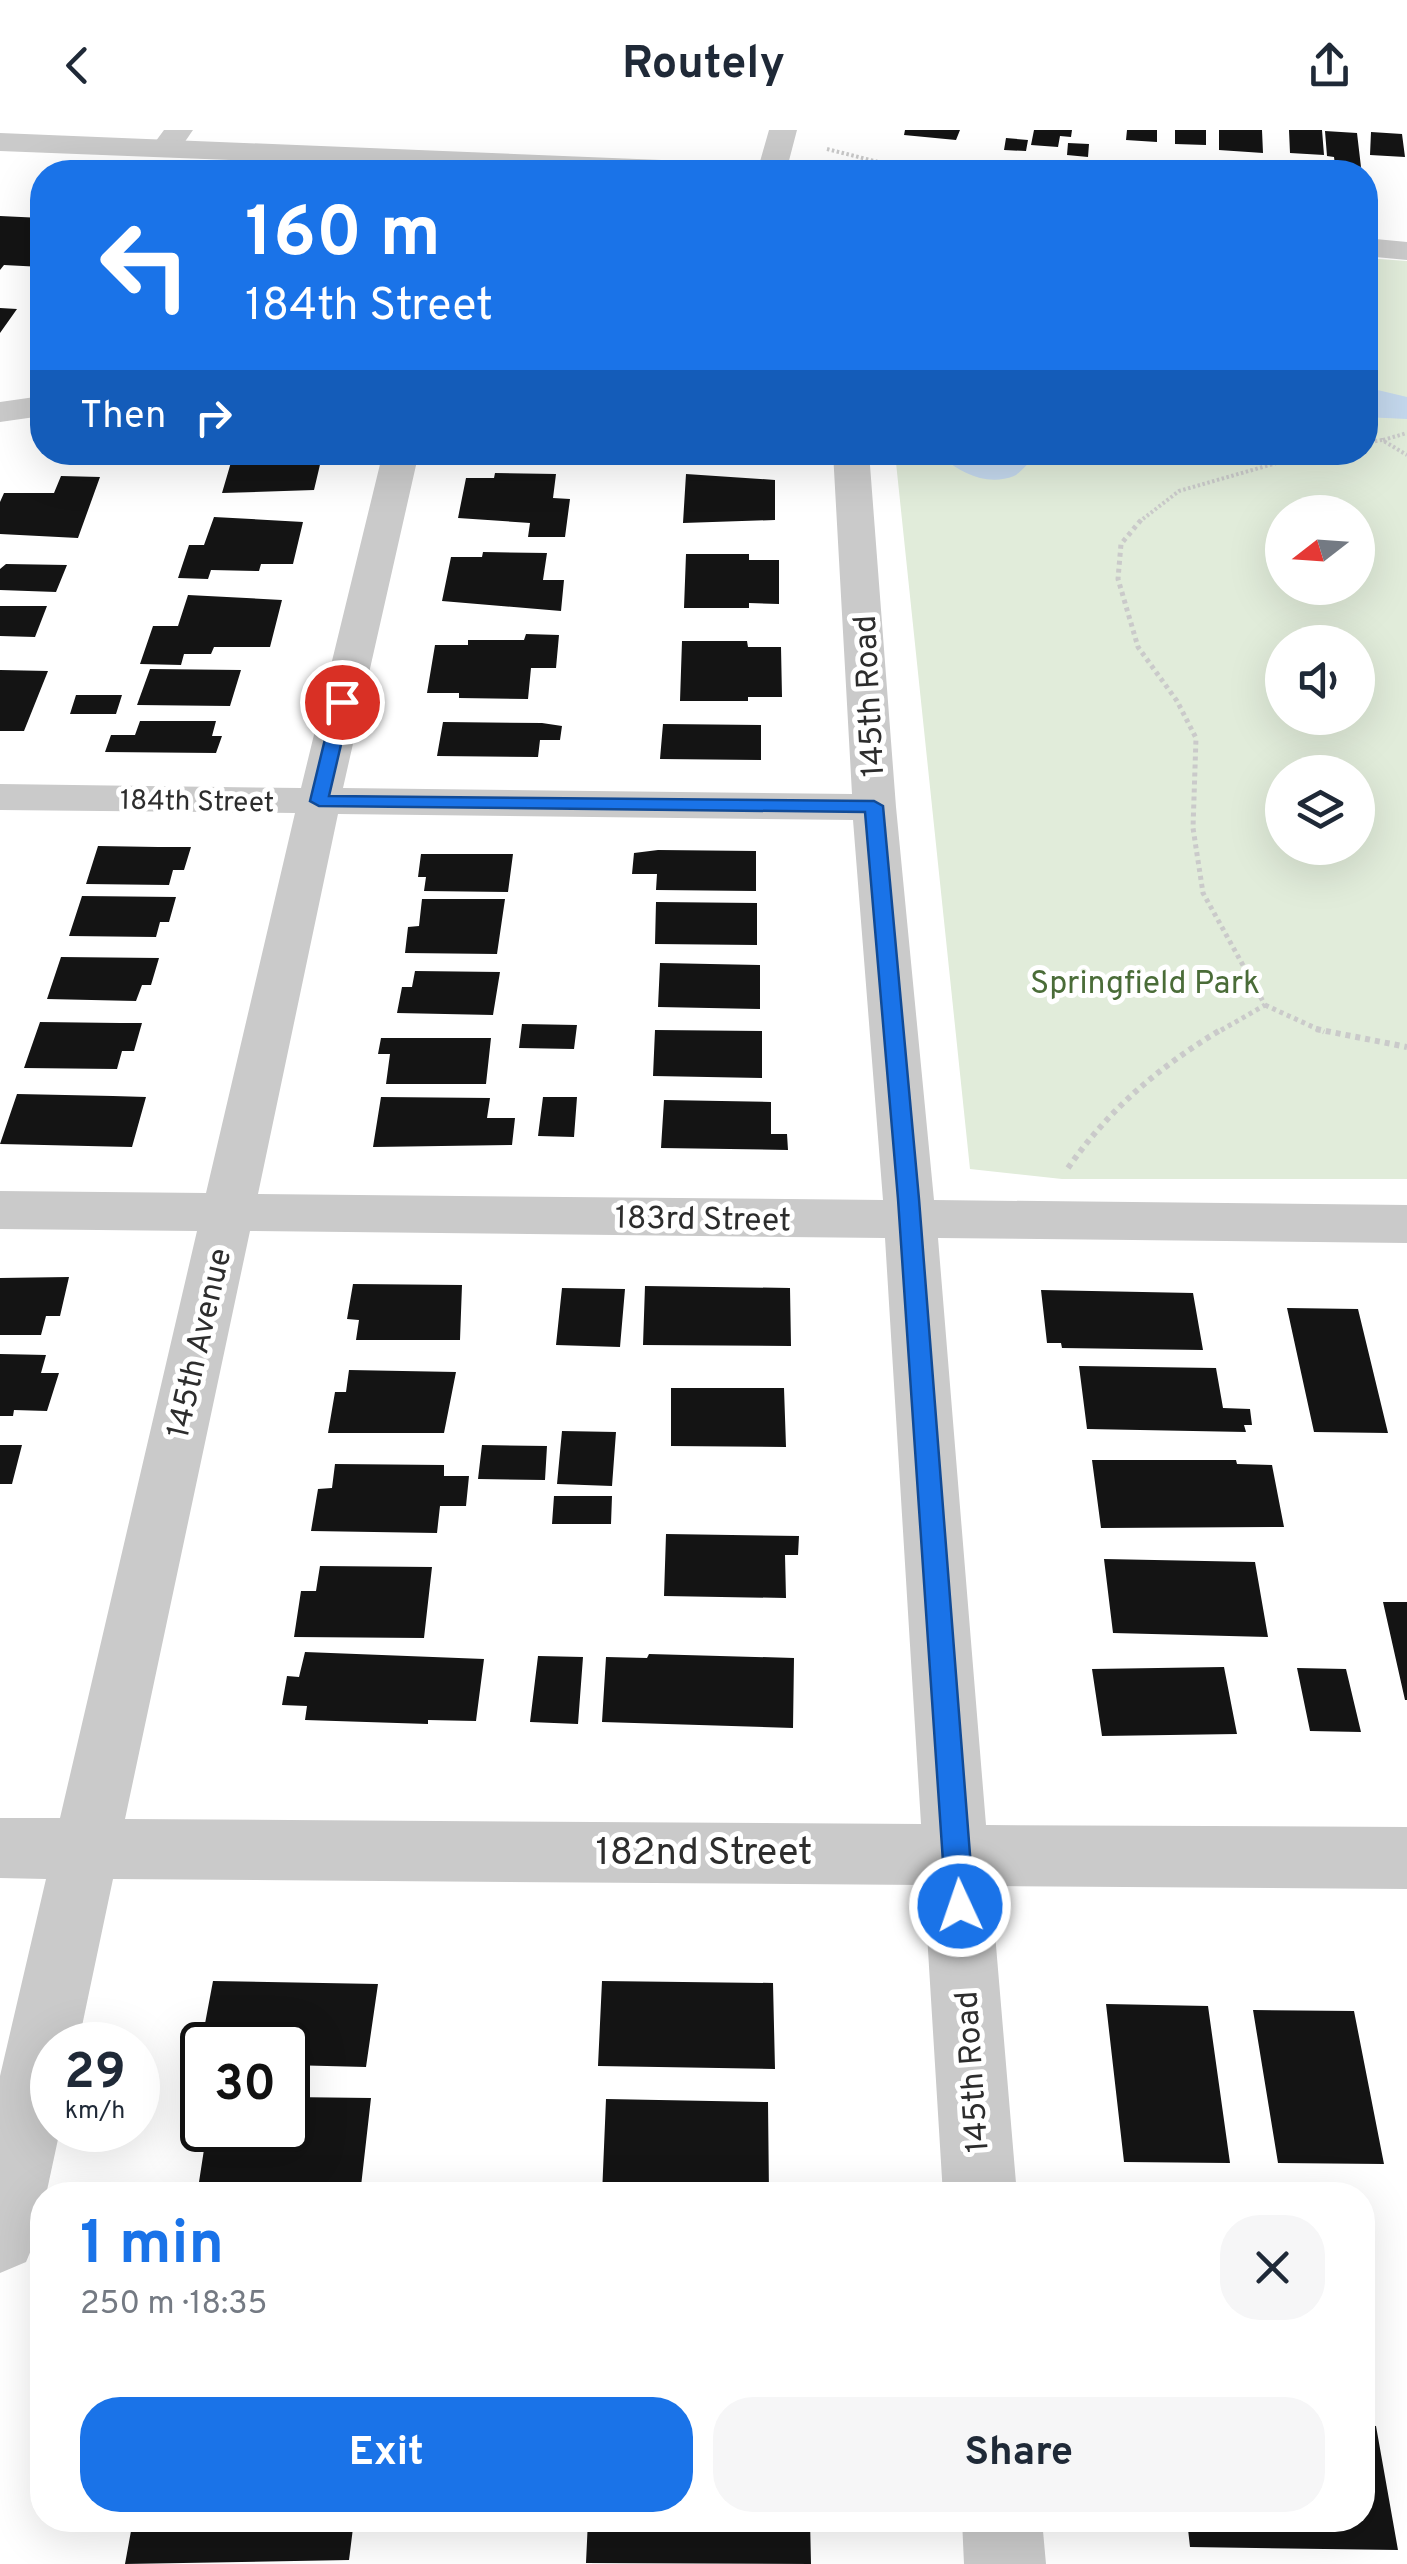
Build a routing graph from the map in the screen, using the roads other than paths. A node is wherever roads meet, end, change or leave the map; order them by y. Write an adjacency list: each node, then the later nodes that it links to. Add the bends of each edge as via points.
1 (783, 130): 5 (street)
2 (172, 140): 3 (street); 4 (street)
3 (0, 142)
4 (524, 160)
5 (775, 160)
6 (0, 168): 7 (street)
7 (30, 169)
8 (1378, 223): 9 (street)
9 (1407, 226)
10 (1378, 248): 11 (street)
11 (1407, 251)
12 (30, 408): 13 (street)
13 (2, 411)
14 (398, 465): 17 (street, 145th Avenue)
15 (853, 465): 18 (street, 145th Road)
16 (0, 798): 17 (street, 184th Street)
17 (319, 801): 18 (street, 184th Street); 20 (street, 145th Avenue)
18 (874, 806): 21 (street, 145th Road)
19 (0, 1210): 20 (street, 183rd Street)
20 (228, 1212): 21 (street, 183rd Street); 24 (street, 145th Avenue)
21 (910, 1221): 22 (street, 183rd Street); 25 (street, 145th Road)
22 (1407, 1224)
23 (0, 1848): 24 (street, 182nd Street)
24 (83, 1849): 25 (street, 182nd Street); 28 (street, 145th Avenue)
25 (956, 1852): 26 (street, 182nd Street); 27 (street, 145th Road)
26 (1407, 1858)
27 (979, 2182)
28 (0, 2236)
29 (1003, 2532): 30 (street)
30 (1005, 2564)

